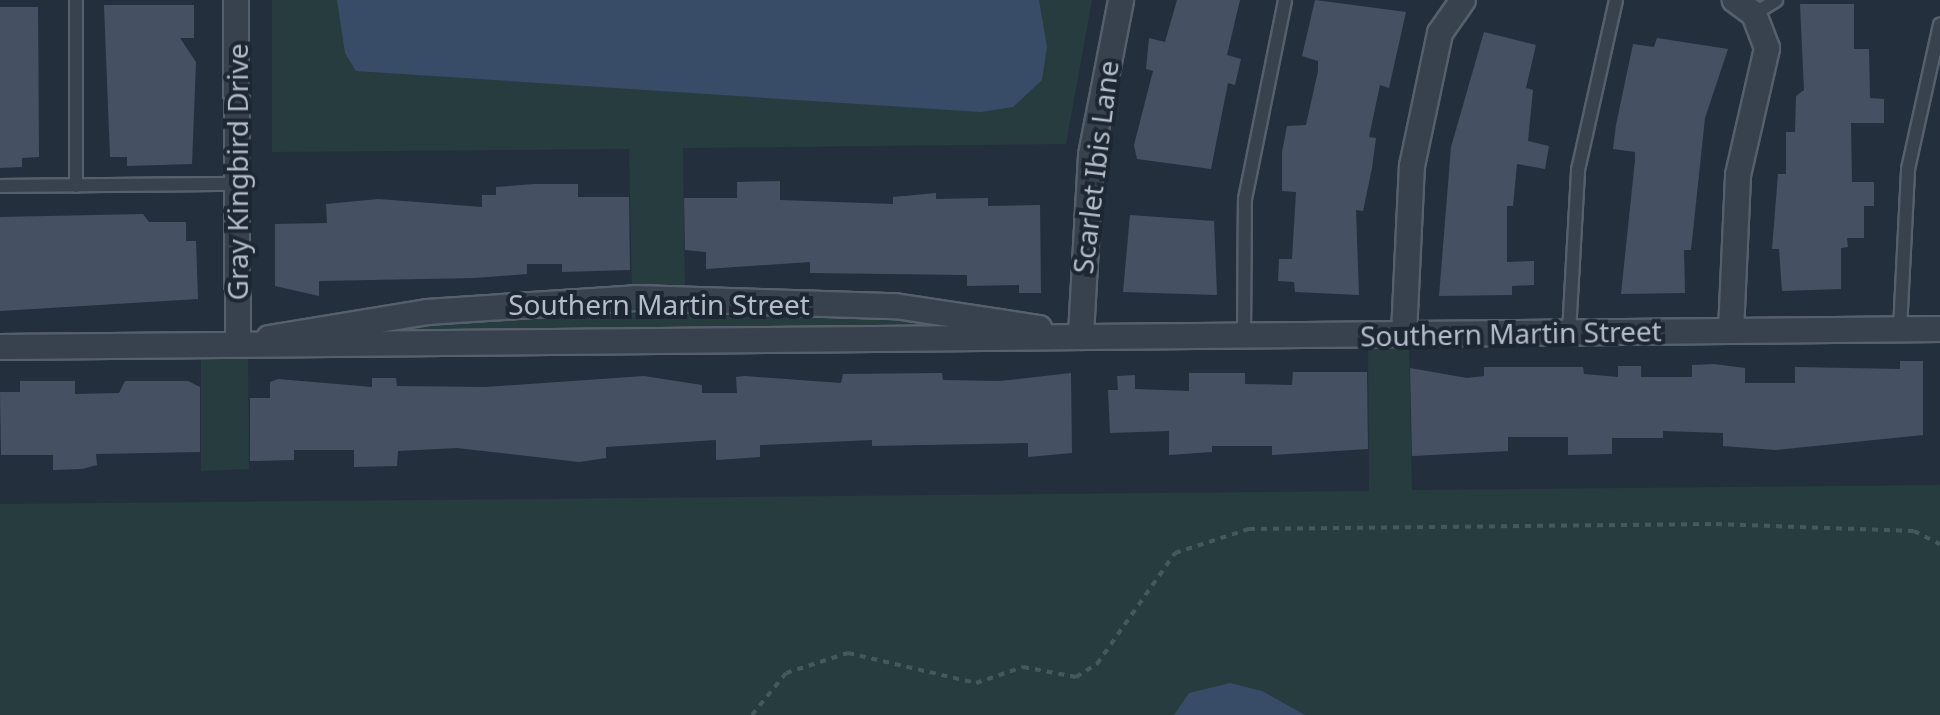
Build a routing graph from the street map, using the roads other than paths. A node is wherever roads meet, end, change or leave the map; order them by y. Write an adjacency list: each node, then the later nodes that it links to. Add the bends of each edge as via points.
1 (76, 0): 12 (lane)
2 (236, 0): 10 (street, Gray Kingbird Drive)
3 (1121, 0): 18 (street, Scarlet Ibis Lane, via 1091,155)
4 (1285, 0): 19 (lane, via 1245,199)
5 (1616, 0): 16 (lane, via 1578,170)
6 (1776, 0): 8 (lane)
7 (1455, 2): 17 (street, via 1440,33 1412,166)
8 (1745, 7): 15 (street, via 1767,48 1738,175)
9 (1940, 25): 13 (lane, via 1908,169)
10 (239, 184): 12 (lane); 20 (street, Gray Kingbird Drive)
11 (0, 186): 12 (lane)
12 (76, 186)
13 (1900, 329): 14 (street, Southern Martin Street); 15 (street, Southern Martin Street)
14 (1940, 329)
15 (1731, 331): 16 (street, Southern Martin Street)
16 (1569, 333): 17 (street, Southern Martin Street)
17 (1404, 334): 19 (street, Southern Martin Street)
18 (1081, 335): 19 (street, Southern Martin Street); 20 (street, Southern Martin Street, via 937,343); 20 (street, Southern Martin Street, via 895,306 636,298 427,312)
19 (1244, 335)
20 (238, 344): 21 (street, Southern Martin Street)
21 (0, 347)

